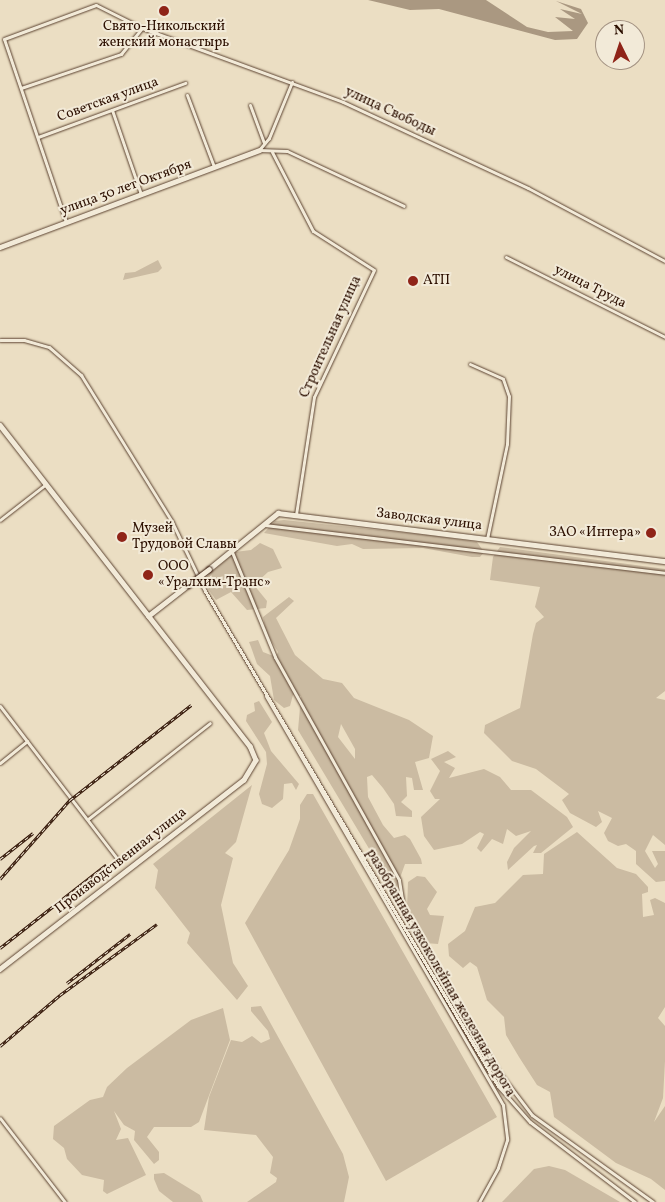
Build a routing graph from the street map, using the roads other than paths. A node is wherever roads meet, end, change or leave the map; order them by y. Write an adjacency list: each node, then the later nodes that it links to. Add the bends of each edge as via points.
1 (142, 28): 2 (street, улица Свободы); 4 (street, via 121,54); 4 (street, улица Свободы, via 96,5 4,38)
2 (292, 82): 9 (street); 18 (street, улица Свободы, via 528,188)
3 (185, 83): 7 (street, Советская улица)
4 (22, 88): 8 (street)
5 (188, 95): 12 (street)
6 (250, 105): 9 (street)
7 (112, 110): 8 (street, Советская улица); 13 (street)
8 (38, 137): 15 (street)
9 (264, 143): 10 (street)
10 (259, 150): 11 (street); 12 (main road, улица 30 лет Октября)
11 (272, 152): 14 (street, via 295,155); 24 (street, Строительная улица, via 313,230 374,270 314,397)
12 (214, 167): 13 (main road, улица 30 лет Октября)
13 (141, 194): 15 (main road, улица 30 лет Октября)
14 (404, 206)
15 (66, 222): 16 (main road, улица 30 лет Октября)
16 (0, 247)
17 (506, 257): 19 (street, улица Труда)
18 (665, 261)
19 (665, 337)
20 (0, 340): 34 (street, via 30,341 49,348 81,375 172,522 205,591)
21 (470, 364): 27 (street, via 503,379 508,396 506,444)
22 (0, 424): 23 (main road)
23 (46, 484): 25 (street); 31 (main road)
24 (296, 514): 26 (main road, Заводская улица, via 278,513); 27 (main road, Заводская улица)
25 (0, 520)
26 (264, 525): 28 (main road, Заводская улица); 30 (street)
27 (487, 539): 29 (main road, Заводская улица)
28 (232, 552): 31 (main road, Заводская улица, bridge); 46 (street, via 275,657 399,880 404,912 499,1072 532,1115)
29 (665, 561)
30 (665, 573)
31 (148, 616): 41 (main road, Производственная улица, via 250,746 255,755 254,768 244,780)
32 (266, 696): 37 (street, разобранная узкоколейная железная дорога)
33 (0, 706): 36 (street)
34 (285, 722): 37 (street, разобранная узкоколейная железная дорога); 45 (street, via 503,1092 545,1135)
35 (210, 724): 39 (street)
36 (27, 741): 38 (street); 39 (street)
37 (304, 762): 44 (street, разобранная узкоколейная железная дорога, via 503,1105 507,1140 498,1168)
38 (0, 763)
39 (88, 819): 40 (street)
40 (118, 860)
41 (0, 970)
42 (0, 1118): 43 (street)
43 (65, 1202)
44 (479, 1202)
45 (636, 1202)
46 (653, 1202)

